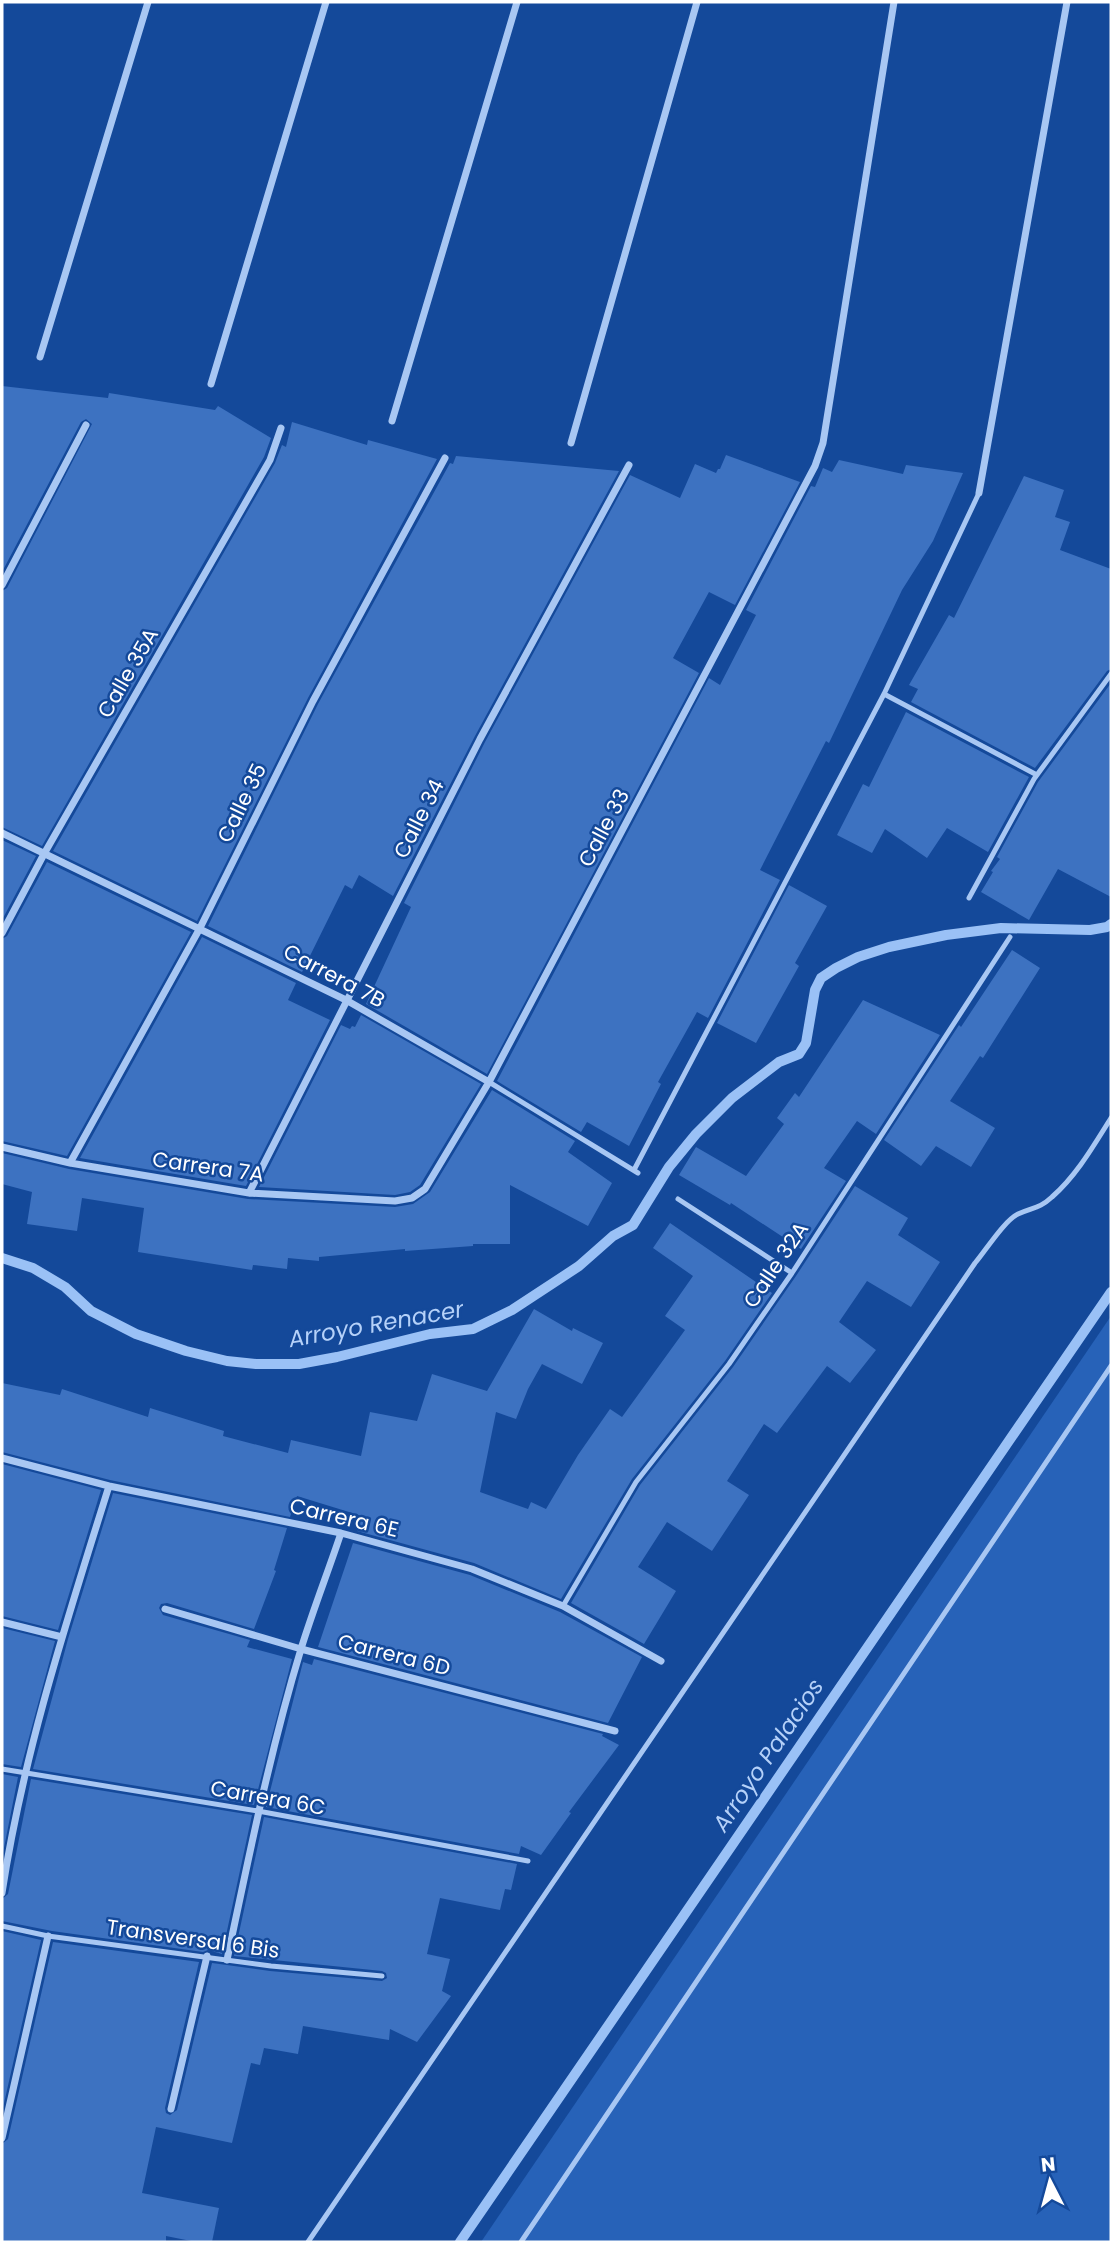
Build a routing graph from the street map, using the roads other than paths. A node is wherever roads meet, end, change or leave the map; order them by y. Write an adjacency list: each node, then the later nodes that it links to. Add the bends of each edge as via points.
1 (148, 2): 7 (street)
2 (326, 2): 8 (street)
3 (517, 2): 9 (street)
4 (697, 2): 12 (street)
5 (894, 2): 27 (street, Calle 33, via 823,443 815,466)
6 (1068, 2): 15 (street)
7 (40, 357)
8 (211, 384)
9 (392, 421)
10 (86, 425): 16 (street)
11 (281, 428): 21 (street, Calle 35A, via 270,460)
12 (571, 443)
13 (445, 458): 23 (street, Calle 35, via 313,701)
14 (629, 465): 26 (street, Calle 34, via 480,739)
15 (979, 492): 18 (lane)
16 (2, 586)
17 (1111, 674): 19 (lane)
18 (884, 694): 19 (lane); 27 (lane, Carrera 7B, via 636,1171)
19 (1037, 775): 22 (lane)
20 (2, 833): 21 (street, Carrera 7B)
21 (44, 854): 23 (street, Carrera 7B); 24 (street, Calle 35A)
22 (969, 898)
23 (200, 928): 26 (street, Carrera 7B); 30 (street, Calle 35)
24 (2, 933)
25 (1010, 937): 34 (lane, Calle 32A)
26 (346, 1000): 27 (street, Carrera 7B); 31 (street, Calle 34)
27 (489, 1082): 32 (street, Calle 33, via 425,1189)
28 (1111, 1118): 58 (lane, via 1079,1168 1055,1195 1009,1221 975,1263)
29 (2, 1147): 30 (street, Carrera 7A)
30 (70, 1163): 31 (street, Carrera 7A)
31 (249, 1193): 32 (street, Carrera 7A, via 395,1201)
32 (412, 1198)
33 (678, 1199): 34 (lane)
34 (792, 1273): 39 (lane, Calle 32A, via 729,1364 636,1482)
35 (1111, 1366): 59 (lane)
36 (2, 1458): 37 (street, Carrera 6E)
37 (109, 1486): 38 (street, Carrera 6E); 42 (street)
38 (341, 1533): 39 (street, Carrera 6E, via 472,1569); 43 (street)
39 (563, 1606): 44 (street, Carrera 6E)
40 (164, 1609): 43 (street, Carrera 6D)
41 (2, 1622): 42 (street)
42 (62, 1637): 47 (street)
43 (301, 1649): 45 (street, Carrera 6D); 48 (street)
44 (661, 1661)
45 (615, 1731)
46 (2, 1769): 47 (lane, Carrera 6C)
47 (24, 1773): 48 (lane, Carrera 6C); 50 (street)
48 (258, 1811): 49 (lane, Carrera 6C); 54 (street)
49 (528, 1861)
50 (2, 1893)
51 (2, 1926): 52 (lane, Transversal 6 Bis)
52 (48, 1936): 53 (lane, Transversal 6 Bis); 57 (street)
53 (207, 1956): 54 (lane, Transversal 6 Bis); 56 (street)
54 (227, 1960): 55 (lane, Transversal 6 Bis)
55 (382, 1976)
56 (172, 2109)
57 (2, 2138)
58 (308, 2242)
59 (522, 2242)

